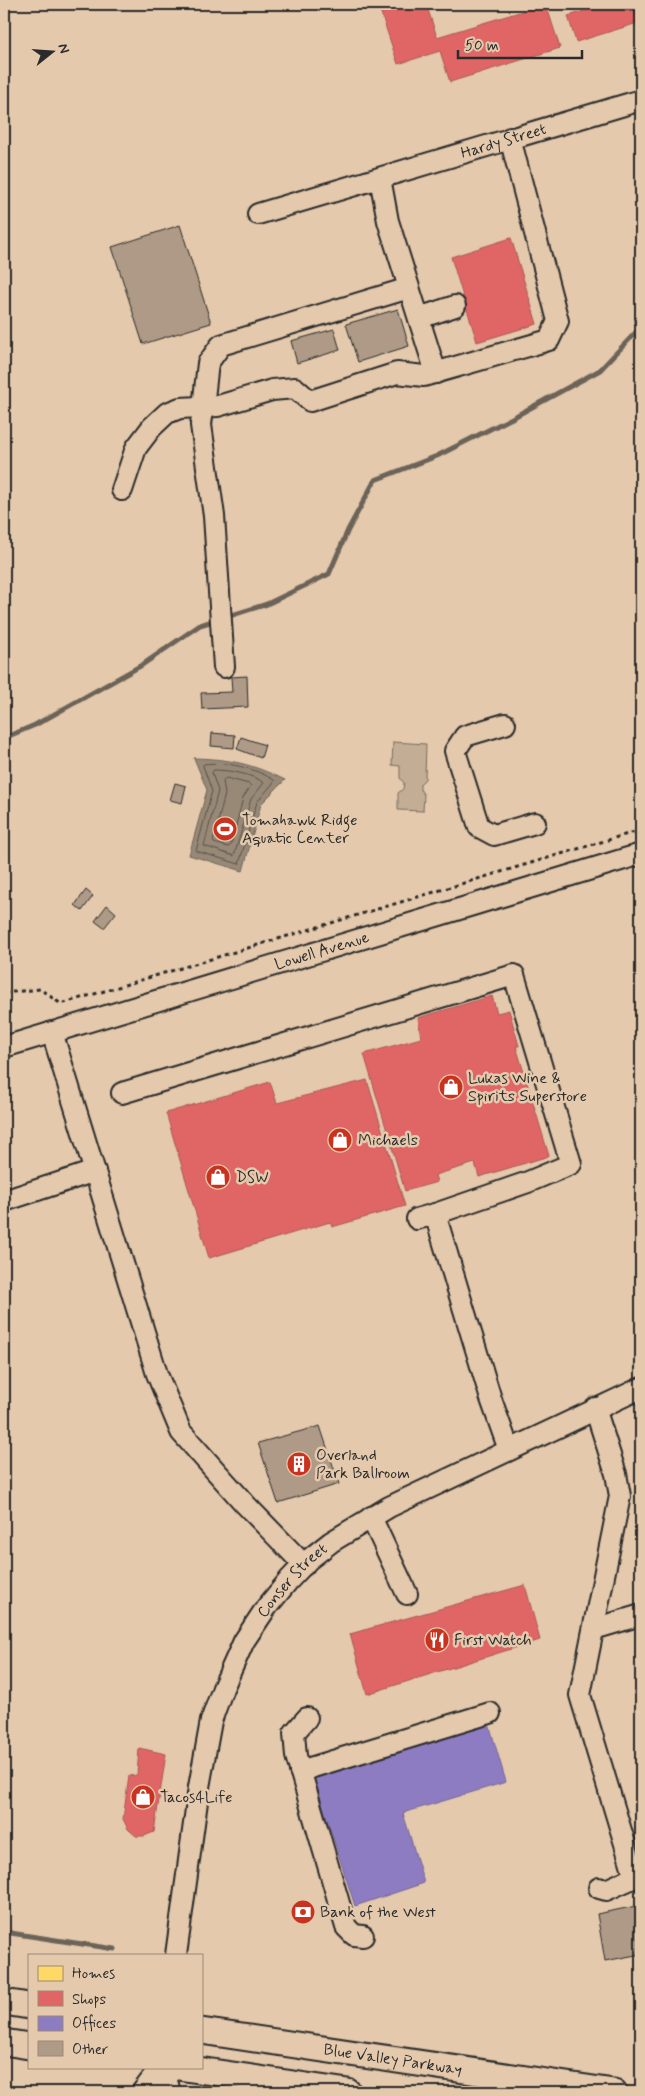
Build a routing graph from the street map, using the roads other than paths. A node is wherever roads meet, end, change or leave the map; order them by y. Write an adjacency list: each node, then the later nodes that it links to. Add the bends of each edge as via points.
1 (641, 100): 2 (street, Hardy Street)
2 (510, 138): 3 (street, Hardy Street); 8 (street, via 558,321 549,340)
3 (372, 180): 4 (street, Hardy Street); 5 (street)
4 (258, 214)
5 (409, 288): 7 (street); 9 (street, via 221,345 208,363)
6 (455, 306): 7 (street)
7 (419, 318): 8 (street)
8 (436, 373): 9 (street, via 424,376 397,373 310,401 295,388 272,390 218,406)
9 (203, 405): 10 (street, via 167,413 152,427 136,448); 11 (street, via 201,425 214,516)
10 (122, 490)
11 (224, 667)
12 (505, 724): 13 (street, via 465,736 456,751 458,761 479,827 494,834)
13 (535, 823)
14 (641, 854): 15 (street, Lowell Avenue)
15 (52, 1032): 16 (street, Lowell Avenue); 18 (street)
16 (4, 1047)
17 (122, 1093): 22 (street, via 514,975 571,1164 426,1216)
18 (95, 1171): 19 (street); 24 (street, via 157,1374 181,1432)
19 (4, 1201)
20 (641, 1388): 21 (street, Conser Street)
21 (595, 1408): 22 (street, Conser Street); 27 (street, via 620,1496)
22 (509, 1450): 23 (street, Conser Street)
23 (371, 1517): 24 (street, Conser Street, via 331,1542); 25 (street)
24 (304, 1565): 34 (street, Conser Street, via 266,1608 244,1641 214,1712 204,1755)
25 (407, 1594)
26 (641, 1615): 27 (street)
27 (594, 1629): 31 (street, via 580,1695)
28 (490, 1713): 30 (street)
29 (307, 1718): 30 (street, via 294,1733)
30 (300, 1771): 33 (street, via 346,1927 354,1935)
31 (638, 1877): 32 (street, via 606,1890)
32 (598, 1888)
33 (363, 1936)
34 (176, 1954)
35 (4, 2002): 36 (main road)
36 (28, 2006)
37 (202, 2031): 46 (main road, Blue Valley Parkway)
38 (4, 2042): 39 (main road)
39 (28, 2046)
40 (161, 2068): 43 (street)
41 (162, 2068): 44 (street)
42 (185, 2068): 45 (main road)
43 (142, 2092)
44 (170, 2092)
45 (348, 2092)
46 (614, 2092)

